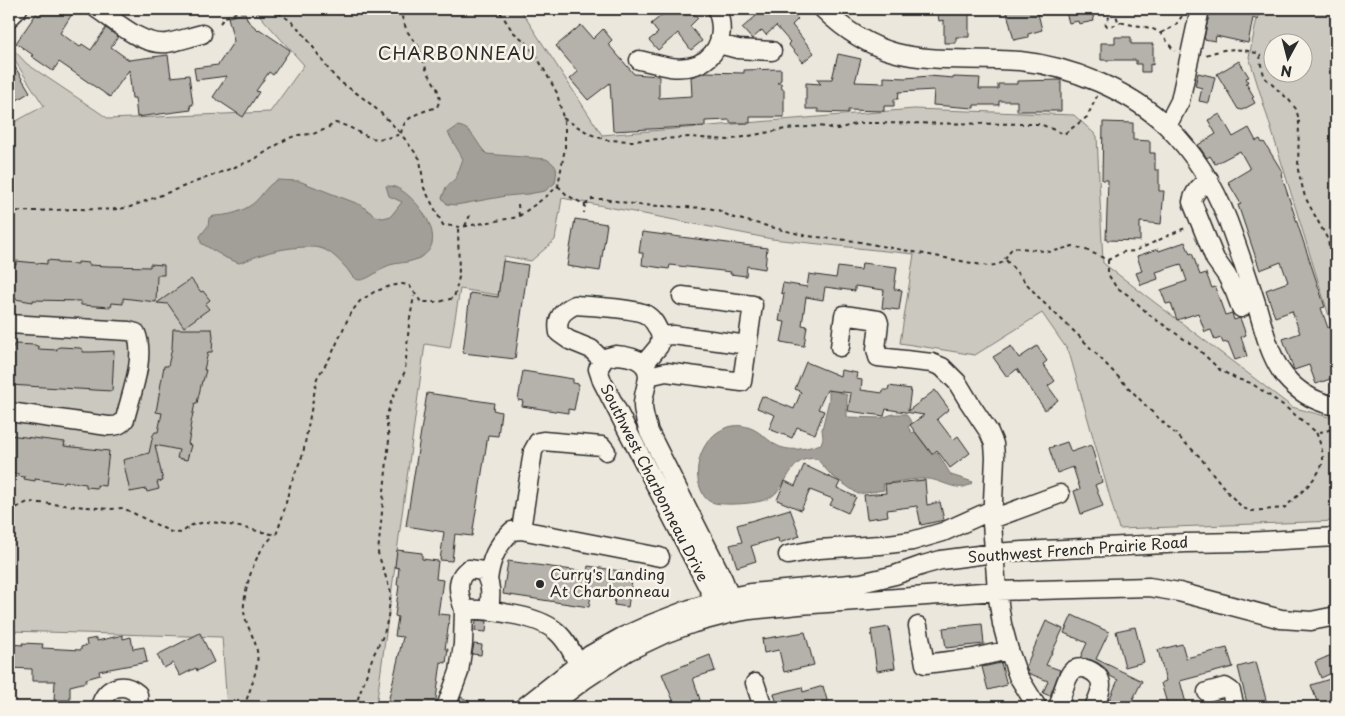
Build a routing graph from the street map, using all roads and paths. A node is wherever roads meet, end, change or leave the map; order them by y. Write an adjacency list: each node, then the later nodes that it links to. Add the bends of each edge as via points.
1 (18, 9): 12 (street)
2 (97, 9): 16 (street, via 137,36 156,42 166,43)
3 (246, 9): 14 (path, via 225,17)
4 (266, 9): 25 (path, via 280,14 302,31 334,76)
5 (400, 9): 25 (path, via 406,31 420,49 440,100 437,107 409,118)
6 (498, 9): 23 (path, via 513,32 537,57 557,93)
7 (718, 9): 17 (street, via 723,30)
8 (823, 9): 24 (street, via 856,36 896,53 937,60 1019,61 1080,74 1126,97)
9 (1114, 9): 13 (path); 13 (path, via 1105,23 1107,26)
10 (1200, 9): 24 (street, via 1180,101)
11 (1183, 15): 15 (path, via 1175,26)
12 (9, 18)
13 (1121, 22): 15 (path)
14 (220, 23)
15 (1161, 33): 19 (path, via 1173,50)
16 (202, 34)
17 (720, 44): 18 (street); 21 (street, via 712,55 691,65 670,67)
18 (772, 52)
19 (1180, 54)
20 (1206, 55): 39 (path, via 1228,48 1260,54 1265,78 1296,109 1298,170 1304,197 1328,240)
21 (639, 60)
22 (1099, 92): 23 (path, via 1087,116 1064,134 1040,124 859,123 836,129 819,126 786,129 728,140 690,137 632,141 606,140)
23 (563, 118): 27 (path, via 565,148)
24 (1166, 126): 26 (street)
25 (401, 134): 30 (path, via 371,138 335,123 313,134 286,140 253,160 119,210); 36 (path, via 420,159 424,188 443,225)
26 (1208, 179): 42 (street, via 1196,190 1192,202); 49 (street, via 1228,220 1270,348 1282,371 1289,382 1308,396)
27 (558, 186): 29 (path); 33 (path)
28 (518, 204): 33 (path)
29 (585, 205): 32 (path); 37 (path, via 592,200 604,199 639,205 708,208 730,217 807,236 854,241 988,266 1000,265)
30 (9, 211)
31 (471, 213): 35 (path)
32 (584, 213)
33 (520, 216): 35 (path)
34 (1193, 224): 38 (path)
35 (464, 226): 36 (path)
36 (458, 227): 40 (path, via 459,278 454,298 421,302)
37 (1006, 260): 38 (path, via 1014,247 1051,252 1073,246); 52 (path, via 1041,300 1199,456 1243,508 1284,508 1297,496 1322,467 1322,450)
38 (1108, 260): 52 (path, via 1108,274 1116,286 1152,318 1197,348 1220,370 1251,383)
39 (1336, 285)
40 (414, 295): 58 (path, via 408,285 390,286 360,301 350,314 317,378 302,454 276,534); 77 (path, via 405,371 386,418 389,440 378,553 390,594 388,617)
41 (682, 296): 45 (street, via 753,305)
42 (1240, 308)
43 (9, 324): 50 (street, via 129,331 136,333 140,342 121,424 108,426)
44 (661, 336): 45 (street); 47 (street, via 654,321 644,314 575,305 566,309 559,317 558,333 591,349); 48 (street)
45 (748, 345): 48 (street, via 742,382)
46 (840, 347): 56 (street, via 844,315 875,319 879,323 878,357 932,363 950,373 990,432 994,444)
47 (603, 361): 48 (street, Southwest Charbonneau Drive, via 616,355 636,358); 65 (street, Southwest Charbonneau Drive, via 598,369 602,382)
48 (646, 370): 65 (street, Southwest Charbonneau Drive, via 644,418 720,572)
49 (1336, 406)
50 (9, 412)
51 (1336, 425): 52 (path, via 1333,429)
52 (1316, 432)
53 (606, 451): 57 (street, via 602,446 538,442 533,451)
54 (1060, 494): 56 (street)
55 (9, 511): 58 (path, via 28,502 123,508 170,532 181,532 206,522)
56 (992, 514): 60 (street); 61 (street, via 912,541)
57 (521, 530): 62 (street); 63 (street, via 512,530 497,548 491,560)
58 (273, 534): 76 (path, via 262,548 251,574 244,606 258,660)
59 (1336, 537): 60 (street, Southwest French Prairie Road)
60 (994, 553): 64 (street); 65 (street, Southwest French Prairie Road, via 941,560 861,583 751,593)
61 (788, 555)
62 (660, 558)
63 (488, 581): 66 (street, via 483,571 469,568 463,572 459,594); 67 (street)
64 (997, 591): 65 (street, Southwest French Prairie Road, via 799,605); 68 (street, Southwest French Prairie Road, via 1149,587 1280,619 1311,621); 70 (street)
65 (725, 604): 71 (street, Southwest French Prairie Road, via 651,624 622,637)
66 (464, 610): 67 (street); 78 (street, via 462,658)
67 (489, 610): 71 (street, via 543,622 567,643)
68 (1336, 616)
69 (918, 626): 70 (street, via 925,664)
70 (1009, 650): 82 (street, via 1018,676)
71 (581, 672): 79 (street, Southwest French Prairie Road); 80 (street, Southwest French Prairie Road)
72 (755, 683): 81 (street)
73 (1207, 692): 85 (street, via 1226,687 1231,691)
74 (100, 707): 75 (street, via 110,690 122,686 131,687 138,694)
75 (139, 707)
76 (244, 707)
77 (354, 707)
78 (446, 707)
79 (524, 707)
80 (548, 707)
81 (763, 707)
82 (1037, 707)
83 (1058, 707): 84 (street, via 1070,674 1081,667 1098,676 1101,684)
84 (1094, 707)
85 (1235, 707)

